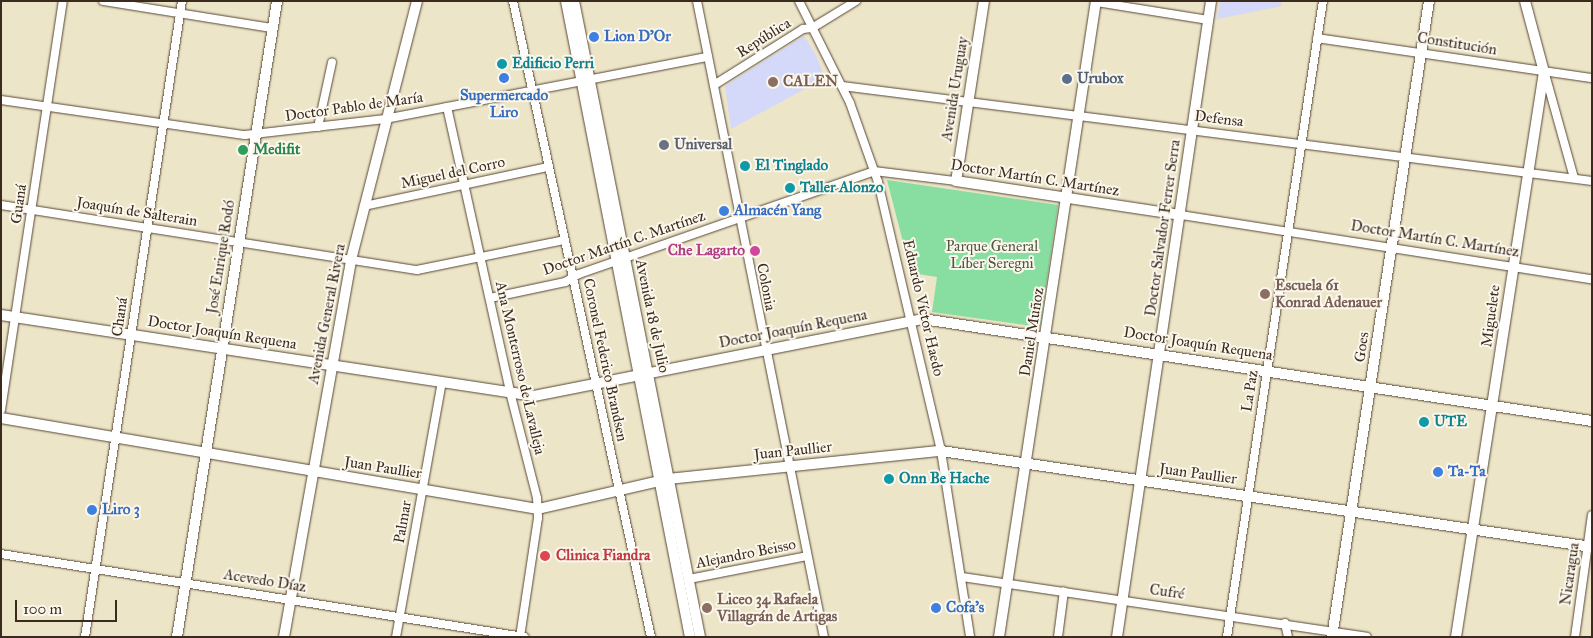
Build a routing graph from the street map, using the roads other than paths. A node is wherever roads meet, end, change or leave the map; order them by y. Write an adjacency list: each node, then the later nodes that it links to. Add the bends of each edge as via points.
1 (63, 1): 34 (street, Guaná)
2 (103, 1): 18 (street)
3 (182, 1): 18 (street, Chaná)
4 (277, 1): 20 (street, José Enrique Rodó)
5 (417, 1): 37 (street, Avenida General Rivera)
6 (513, 1): 31 (street, Coronel Federico Brandsen)
7 (566, 1): 28 (street, Avenida 18 de Julio)
8 (574, 1): 28 (street, Avenida 18 de Julio)
9 (697, 1): 24 (street, Colonia)
10 (799, 1): 21 (street, Eduardo Víctor Haedo)
11 (856, 1): 21 (street, República)
12 (984, 1): 33 (street, Avenida Uruguay)
13 (1211, 1): 19 (street, Doctor Salvador Ferrer Serra)
14 (1323, 1): 22 (street, La Paz)
15 (1428, 1): 23 (street, Goes)
16 (1525, 1): 26 (street, Miguelete)
17 (1096, 2): 19 (street); 36 (street, Daniel Muñoz)
18 (180, 13): 20 (street); 38 (street, Chaná)
19 (1208, 20): 40 (street, Doctor Salvador Ferrer Serra)
20 (271, 28): 41 (street, José Enrique Rodó)
21 (812, 28): 29 (street, República, via 803,29); 30 (street, Eduardo Víctor Haedo)
22 (1317, 38): 23 (street, Constitución); 42 (street, La Paz)
23 (1421, 53): 26 (street, Constitución); 43 (street, Goes)
24 (708, 56): 28 (street, Doctor Pablo de María); 29 (street, Colonia)
25 (332, 62): 39 (street)
26 (1544, 72): 27 (street, Constitución); 46 (street, Miguelete); 47 (street)
27 (1592, 78)
28 (585, 80): 31 (street, Doctor Pablo de María); 64 (street, Avenida 18 de Julio)
29 (714, 85): 56 (street, Colonia)
30 (842, 86): 33 (street, Defensa); 45 (street, Eduardo Víctor Haedo)
31 (531, 91): 35 (street, Doctor Pablo de María); 44 (street, Coronel Federico Brandsen)
32 (1, 100): 34 (street, Doctor Pablo de María)
33 (968, 102): 36 (street, Defensa); 48 (street, Avenida Uruguay)
34 (46, 106): 38 (street, Doctor Pablo de María); 54 (street, Guaná)
35 (447, 107): 37 (street, Doctor Pablo de María); 50 (street, Ana Monterroso de Lavalleja)
36 (1079, 116): 40 (street, Defensa); 51 (street, Daniel Muñoz)
37 (385, 119): 39 (street, Doctor Pablo de María); 53 (street, Avenida General Rivera)
38 (164, 124): 41 (street, Doctor Pablo de María); 57 (street, Chaná)
39 (318, 127): 41 (street, Doctor Pablo de María)
40 (1192, 130): 42 (street, Defensa); 55 (street, Doctor Salvador Ferrer Serra)
41 (254, 134): 60 (street, José Enrique Rodó)
42 (1301, 143): 43 (street, Defensa); 58 (street, La Paz)
43 (1405, 156): 46 (street, Defensa); 61 (street, Goes)
44 (548, 167): 50 (street, Miguel del Corro); 59 (street, Coronel Federico Brandsen)
45 (874, 171): 48 (street, Doctor Martín C. Martínez); 56 (street, Doctor Martín C. Martínez); 71 (street, Eduardo Víctor Haedo)
46 (1528, 172): 47 (street, Defensa); 65 (street, Miguelete)
47 (1574, 178): 49 (street, Defensa)
48 (956, 181): 51 (street, Doctor Martín C. Martínez)
49 (1592, 181)
50 (465, 184): 53 (street, Miguel del Corro); 62 (street, Ana Monterroso de Lavalleja)
51 (1067, 199): 55 (street, Doctor Martín C. Martínez); 73 (street, Daniel Muñoz)
52 (1, 205): 54 (street, Joaquín de Salterain)
53 (364, 206): 63 (street, Avenida General Rivera)
54 (32, 210): 57 (street, Joaquín de Salterain); 70 (street, Guaná)
55 (1181, 215): 58 (street, Doctor Martín C. Martínez); 76 (street, Doctor Salvador Ferrer Serra)
56 (738, 219): 64 (street, Doctor Martín C. Martínez); 75 (street, Colonia)
57 (147, 227): 60 (street, Joaquín de Salterain); 72 (street, Chaná)
58 (1288, 231): 61 (street, Doctor Martín C. Martínez); 78 (street, La Paz)
59 (564, 240): 62 (street, Joaquín de Salterain); 66 (street, Coronel Federico Brandsen)
60 (238, 243): 63 (street, Joaquín de Salterain); 74 (street, José Enrique Rodó)
61 (1392, 247): 65 (street, Doctor Martín C. Martínez); 82 (street, Goes)
62 (481, 258): 63 (street, Joaquín de Salterain, via 422,270); 68 (street, Ana Monterroso de Lavalleja)
63 (351, 260): 77 (street, Avenida General Rivera)
64 (620, 262): 66 (street, Doctor Martín C. Martínez); 79 (street, Avenida 18 de Julio)
65 (1514, 267): 67 (street, Doctor Martín C. Martínez); 84 (street, Miguelete)
66 (573, 278): 68 (street, Doctor Martín C. Martínez); 81 (street, Coronel Federico Brandsen)
67 (1592, 279)
68 (490, 298): 83 (street, Ana Monterroso de Lavalleja)
69 (1, 315): 70 (street, Doctor Joaquín Requena)
70 (16, 317): 72 (street, Doctor Joaquín Requena); 85 (street, Guaná)
71 (912, 321): 73 (street, Doctor Joaquín Requena, via 949,322); 75 (street, Doctor Joaquín Requena); 89 (street, Eduardo Víctor Haedo)
72 (131, 334): 74 (street, Doctor Joaquín Requena); 88 (street, Chaná)
73 (1046, 337): 76 (street, Doctor Joaquín Requena); 91 (street, Daniel Muñoz)
74 (221, 348): 77 (street, Doctor Joaquín Requena); 90 (street, José Enrique Rodó)
75 (764, 350): 79 (street, Doctor Joaquín Requena); 92 (street, Colonia)
76 (1160, 354): 78 (street, Doctor Joaquín Requena); 95 (street, Doctor Salvador Ferrer Serra)
77 (332, 365): 80 (street, Doctor Joaquín Requena); 93 (street, Avenida General Rivera)
78 (1267, 370): 82 (street, Doctor Joaquín Requena); 98 (street, La Paz)
79 (643, 373): 81 (street, Doctor Joaquín Requena); 94 (street, Avenida 18 de Julio)
80 (442, 382): 83 (street, Doctor Joaquín Requena); 96 (street, Palmar)
81 (595, 382): 83 (street, Doctor Joaquín Requena, via 540,396); 97 (street, Coronel Federico Brandsen)
82 (1371, 387): 84 (street, Doctor Joaquín Requena); 100 (street, Goes)
83 (510, 392): 99 (street, Ana Monterroso de Lavalleja)
84 (1493, 406): 87 (street, Doctor Joaquín Requena); 102 (street, Miguelete)
85 (1, 410)
86 (1, 418): 88 (street, Juan Paullier)
87 (1592, 422)
88 (115, 437): 90 (street, Juan Paullier); 106 (street, Chaná)
89 (941, 451): 91 (street, Juan Paullier); 92 (street, Juan Paullier); 107 (street, Eduardo Víctor Haedo)
90 (205, 453): 93 (street, Juan Paullier); 109 (street, José Enrique Rodó)
91 (1027, 463): 95 (street, Juan Paullier); 110 (street, Daniel Muñoz)
92 (788, 466): 94 (street, Juan Paullier); 105 (street, Colonia)
93 (313, 471): 96 (street, Juan Paullier); 112 (street, Avenida General Rivera)
94 (664, 480): 97 (street, Juan Paullier); 108 (street, Avenida 18 de Julio); 125 (street, Avenida 18 de Julio)
95 (1141, 480): 98 (street, Juan Paullier); 113 (street, Doctor Salvador Ferrer Serra)
96 (423, 489): 99 (street, Juan Paullier); 115 (street, Palmar)
97 (619, 491): 99 (street, Juan Paullier); 124 (street, Coronel Federico Brandsen)
98 (1248, 496): 100 (street, Juan Paullier); 114 (street, La Paz)
99 (538, 509): 118 (street, Ana Monterroso de Lavalleja)
100 (1350, 511): 102 (street, Juan Paullier); 117 (street, Goes)
101 (1592, 514): 103 (street, Nicaragua)
102 (1474, 530): 103 (street, Juan Paullier); 135 (street, Miguelete)
103 (1590, 547): 136 (street, Nicaragua)
104 (1, 554): 106 (street, Acevedo Díaz)
105 (807, 556): 108 (street, Alejandro Beisso); 127 (street, Colonia)
106 (96, 569): 109 (street, Acevedo Díaz); 119 (street, Chaná)
107 (962, 577): 110 (street, Cufré); 128 (street, Eduardo Víctor Haedo)
108 (689, 579): 126 (street, Avenida 18 de Julio)
109 (184, 583): 112 (street, Acevedo Díaz); 120 (street, José Enrique Rodó)
110 (1008, 583): 111 (street, Cufré); 129 (street, Daniel Muñoz)
111 (1064, 592): 113 (street, Cufré); 130 (street)
112 (290, 600): 115 (street, Acevedo Díaz); 121 (street, Avenida General Rivera)
113 (1122, 600): 114 (street, Cufré); 131 (street, Doctor Salvador Ferrer Serra)
114 (1230, 615): 116 (street, Cufré); 132 (street, La Paz)
115 (400, 617): 118 (street, Acevedo Díaz); 122 (street, Palmar)
116 (1285, 623): 117 (street, Cufré); 133 (street)
117 (1332, 634): 134 (street, Cufré)
118 (520, 636): 123 (street, Acevedo Díaz)
119 (86, 637)
120 (177, 637)
121 (284, 637)
122 (396, 637)
123 (524, 637)
124 (651, 637)
125 (690, 637)
126 (700, 637)
127 (824, 637)
128 (970, 637)
129 (1000, 637)
130 (1058, 637)
131 (1117, 637)
132 (1227, 637)
133 (1288, 637)
134 (1367, 637)
135 (1456, 637)
136 (1575, 637)

